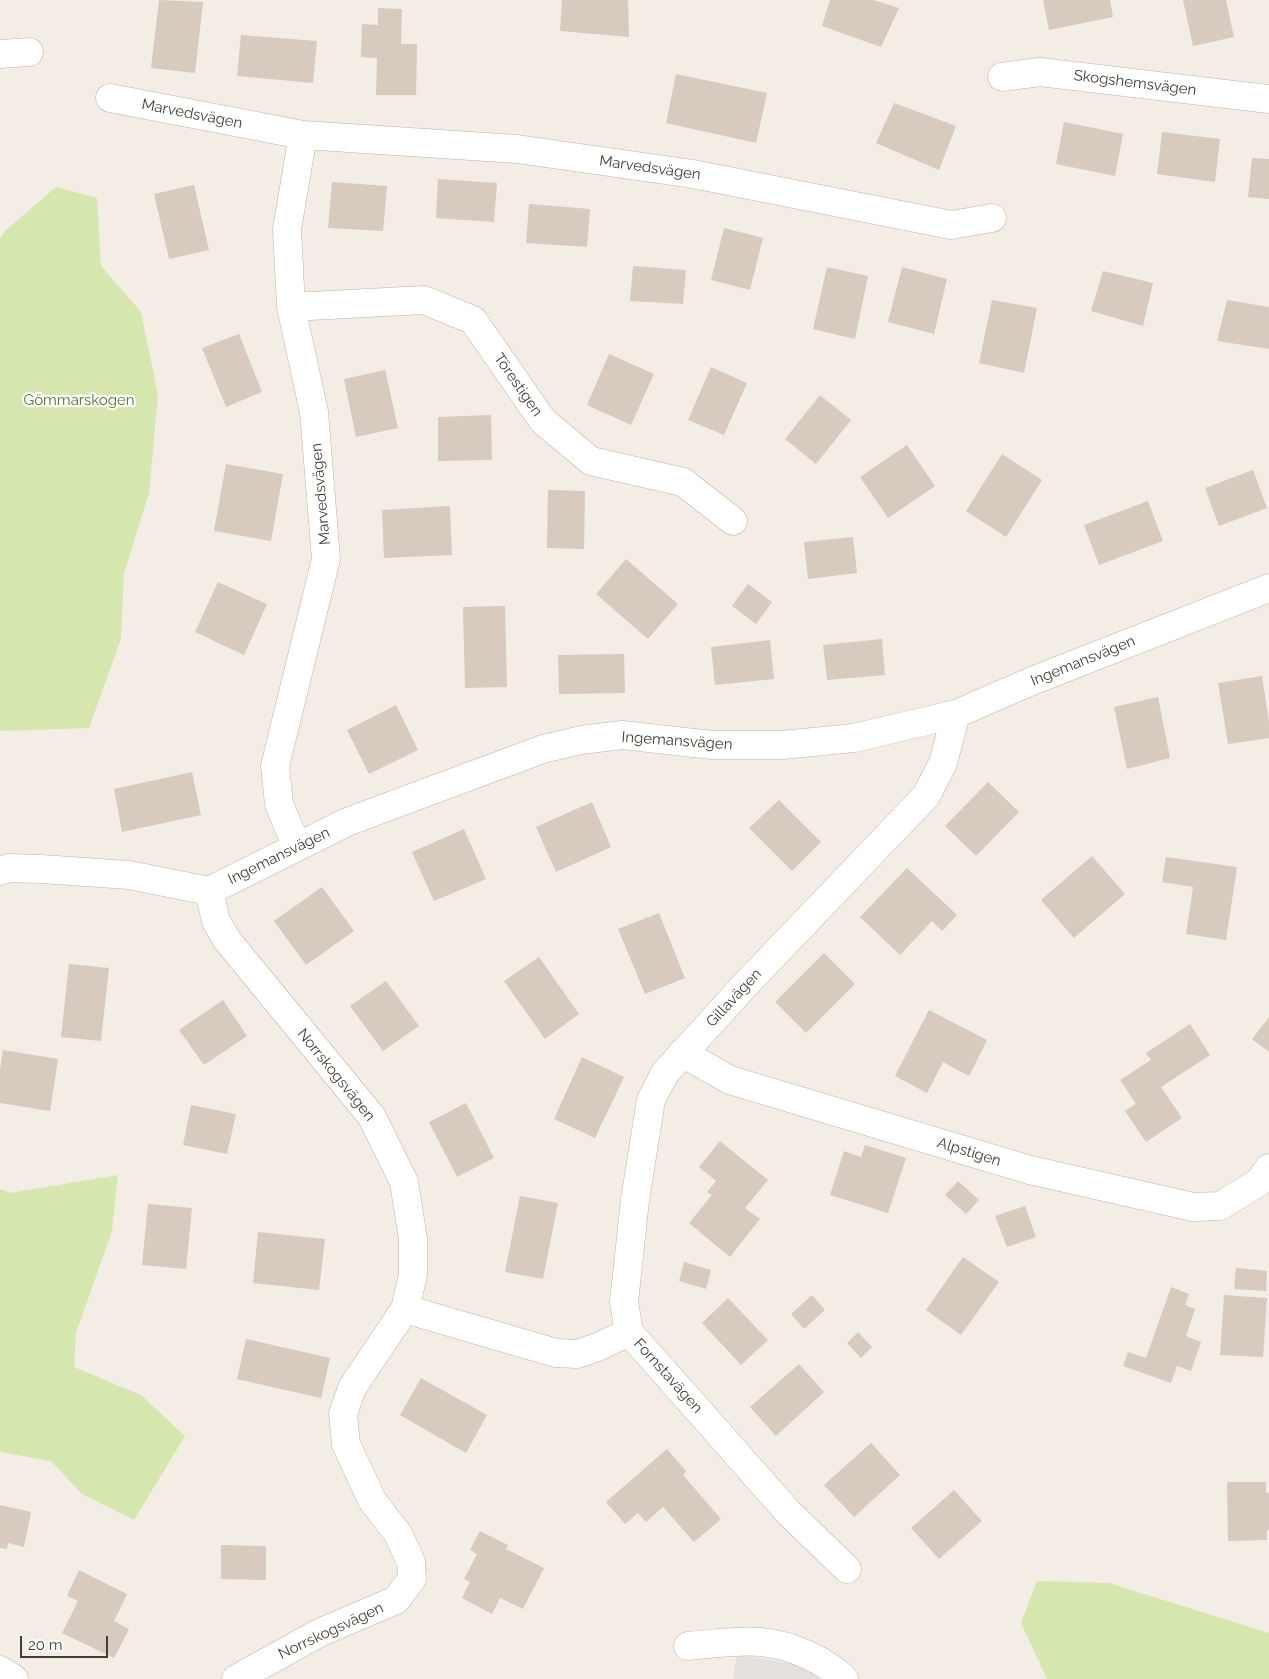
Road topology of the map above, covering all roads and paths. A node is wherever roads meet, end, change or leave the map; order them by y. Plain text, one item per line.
1 (29, 52) dead end
2 (0, 54) edge
3 (1002, 77) dead end
4 (110, 98) dead end
5 (1269, 99) edge
6 (303, 135) junction
7 (992, 218) dead end
8 (291, 308) junction
9 (733, 521) dead end
10 (1269, 588) edge
11 (956, 714) junction
12 (297, 847) junction
13 (0, 871) edge
14 (209, 891) junction
15 (682, 1053) junction
16 (1266, 1181) edge
17 (405, 1309) junction
18 (629, 1332) junction
19 (847, 1570) dead end
20 (688, 1646) dead end
21 (0, 1670) edge
22 (14, 1679) edge
23 (236, 1679) edge
24 (844, 1679) edge

1 - 2 street
3 - 5 street, Skogshemsvägen
4 - 6 street, Marvedsvägen
6 - 7 street, Marvedsvägen
6 - 8 street, Marvedsvägen
8 - 9 street, Törestigen
8 - 12 street, Marvedsvägen
10 - 11 street, Ingemansvägen
11 - 12 street, Ingemansvägen
11 - 15 street, Gillavägen
12 - 14 street, Ingemansvägen
13 - 14 street
14 - 17 street, Norrskogsvägen
15 - 16 street, Alpstigen
15 - 18 street, Gillavägen
17 - 18 street, Fornstavägen
17 - 23 street, Norrskogsvägen
18 - 19 street, Fornstavägen
20 - 24 street
21 - 22 street

